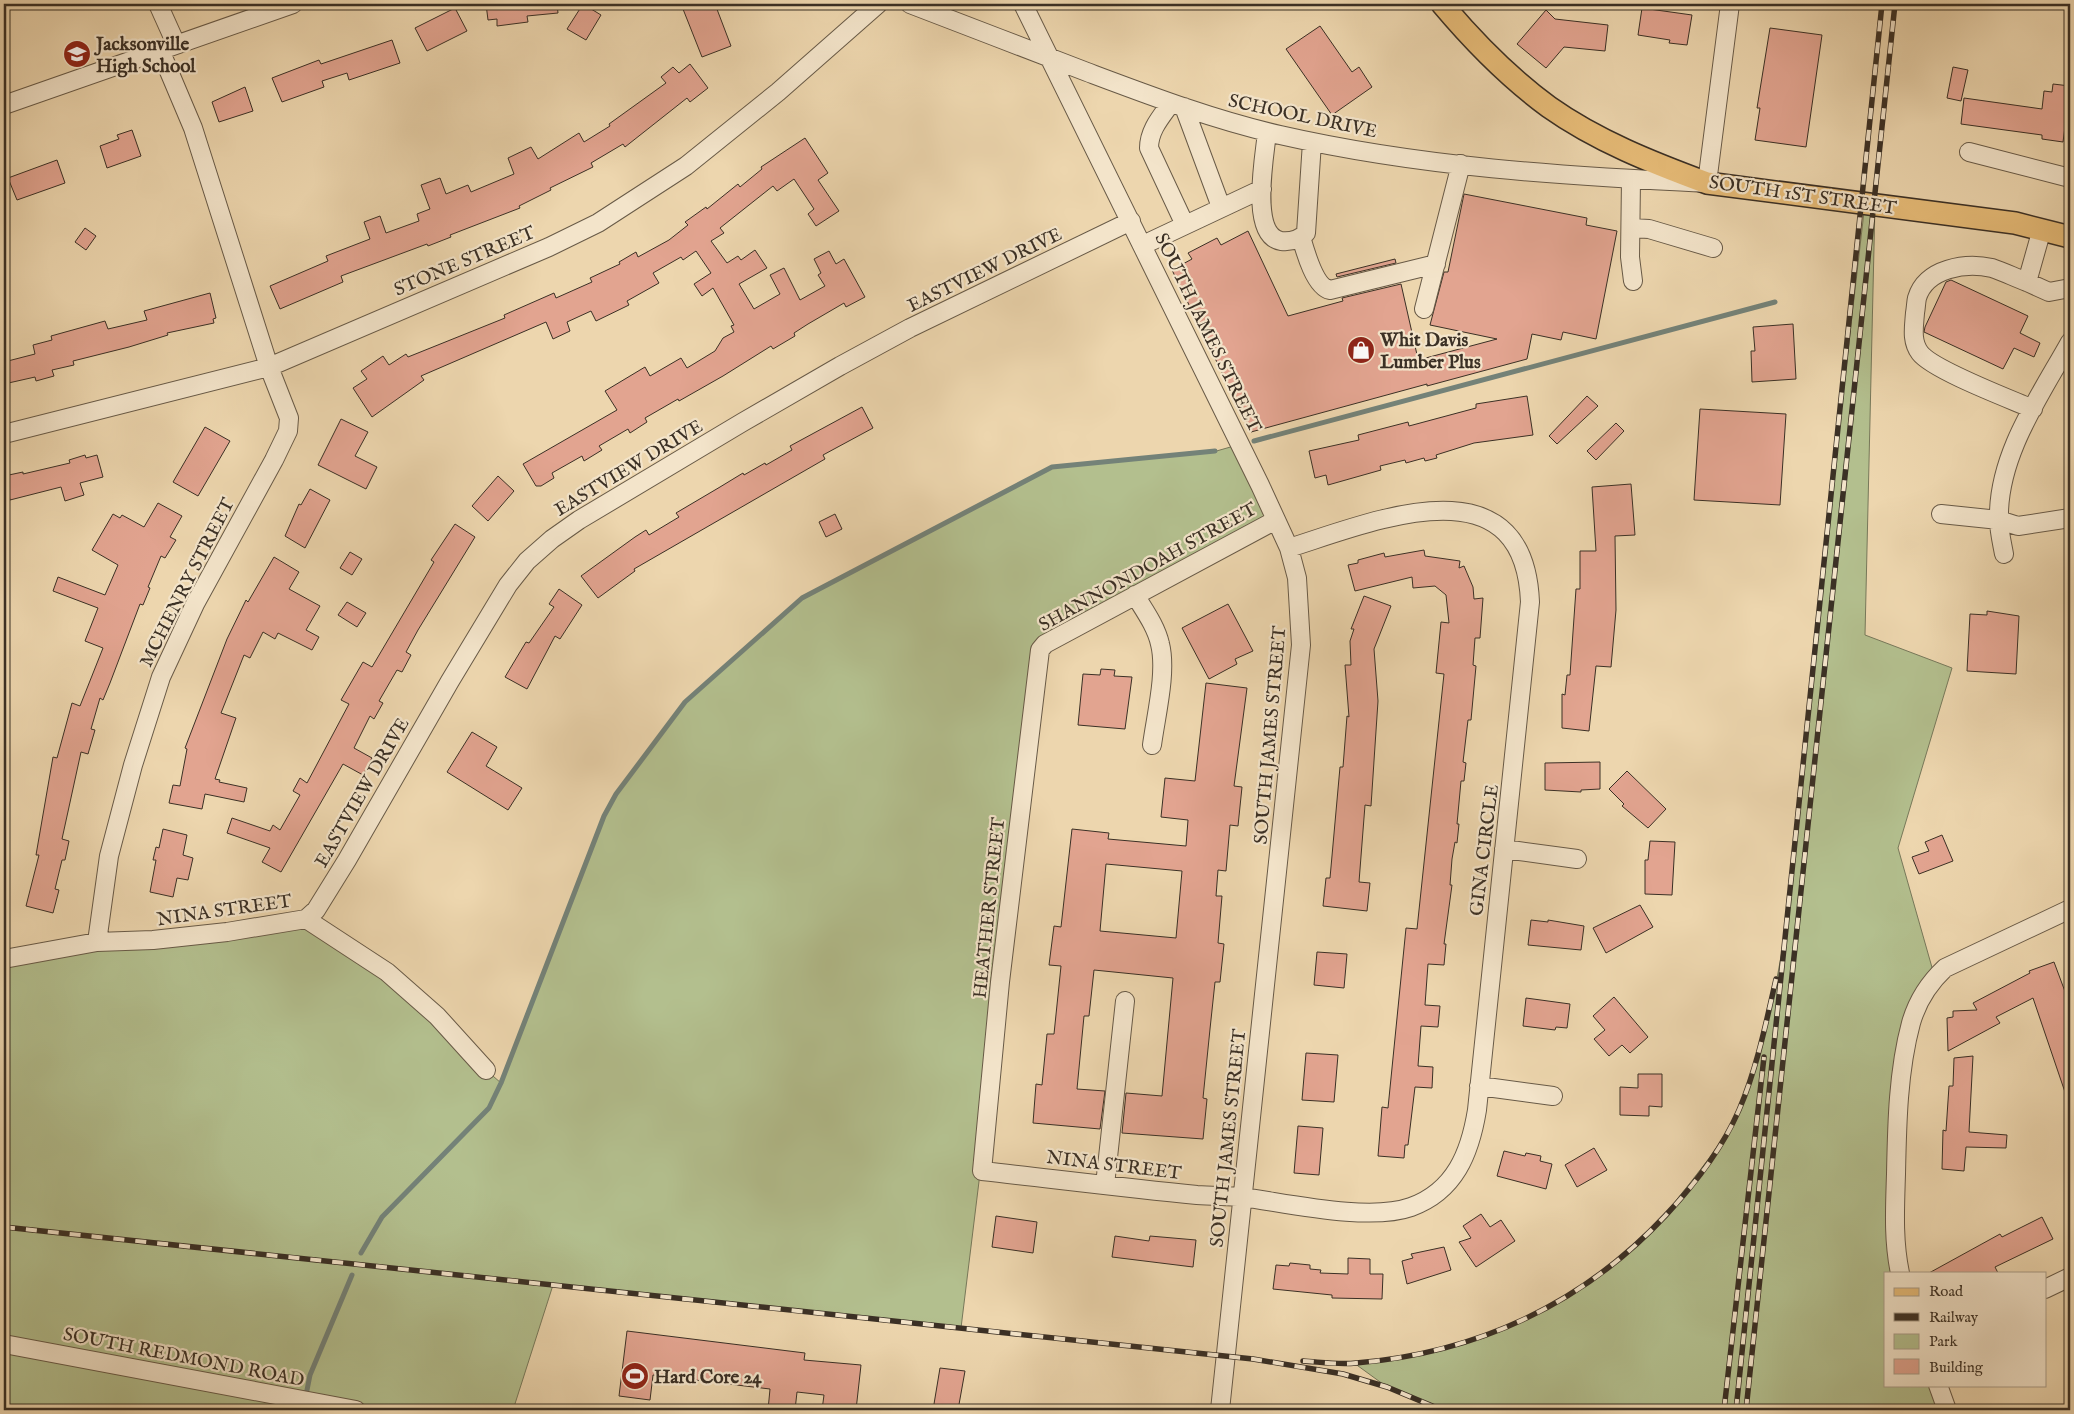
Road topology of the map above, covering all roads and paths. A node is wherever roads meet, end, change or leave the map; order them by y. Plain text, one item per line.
1 (158, 4) edge
2 (293, 4) edge
3 (878, 4) edge
4 (910, 4) edge
5 (1023, 4) edge
6 (1442, 4) edge
7 (1730, 4) edge
8 (168, 47) junction
9 (1051, 58) junction
10 (4, 105) edge
11 (1177, 105) junction
12 (1267, 132) junction
13 (1312, 142) junction
14 (1969, 152) dead end
15 (1461, 164) junction
16 (2070, 178) edge
17 (1631, 179) junction
18 (1707, 183) junction
19 (1262, 190) junction
20 (1221, 207) junction
21 (1131, 221) junction
22 (1185, 225) junction
23 (1631, 228) junction
24 (2042, 229) junction
25 (2069, 232) edge
26 (1301, 238) junction
27 (1143, 245) junction
28 (1713, 248) dead end
29 (1436, 264) junction
30 (1632, 281) dead end
31 (2027, 282) junction
32 (2070, 288) edge
33 (1424, 309) dead end
34 (2070, 342) edge
35 (269, 367) junction
36 (2033, 409) junction
37 (4, 434) edge
38 (1941, 514) dead end
39 (2070, 518) edge
40 (1276, 520) junction
41 (1999, 520) junction
42 (1289, 548) junction
43 (2004, 554) dead end
44 (1136, 595) junction
45 (1040, 650) joint
46 (1152, 744) dead end
47 (1504, 850) junction
48 (1577, 859) dead end
49 (2070, 909) edge
50 (306, 919) junction
51 (97, 942) junction
52 (4, 959) edge
53 (1125, 1001) dead end
54 (486, 1070) dead end
55 (1478, 1086) junction
56 (1553, 1096) dead end
57 (982, 1171) joint
58 (1105, 1185) junction
59 (1241, 1197) junction
60 (1900, 1272) edge
61 (2070, 1277) edge
62 (2046, 1289) edge
63 (4, 1344) edge
64 (1938, 1386) edge
65 (356, 1410) edge
66 (1220, 1410) edge
67 (1947, 1410) edge

1 - 8 street, MCHENRY STREET
2 - 8 street
3 - 35 street, STONE STREET
4 - 9 street, SCHOOL DRIVE
5 - 9 street, SOUTH JAMES STREET
6 - 18 main road, SOUTH 1ST STREET
7 - 18 street
8 - 10 street
8 - 35 street, MCHENRY STREET
9 - 11 street, SCHOOL DRIVE
9 - 21 street, SOUTH JAMES STREET
11 - 12 street, SCHOOL DRIVE
11 - 20 street
11 - 22 street
12 - 13 street, SCHOOL DRIVE
12 - 19 street
13 - 15 street, SCHOOL DRIVE
13 - 26 street
14 - 16 street
15 - 17 street, SCHOOL DRIVE
15 - 29 street
17 - 18 street, SCHOOL DRIVE
17 - 23 street
18 - 24 main road, SOUTH 1ST STREET
19 - 20 street
19 - 26 street
20 - 22 street
21 - 27 street, SOUTH JAMES STREET
21 - 50 street, EASTVIEW DRIVE
22 - 27 street
23 - 28 street
23 - 30 street
24 - 25 main road, SOUTH 1ST STREET
24 - 31 street
26 - 29 street
27 - 40 street, SOUTH JAMES STREET
29 - 33 street
31 - 32 street
31 - 36 street
34 - 36 street
35 - 37 street, STONE STREET
35 - 51 street, MCHENRY STREET
36 - 41 street
38 - 41 street
39 - 41 street
40 - 42 street, SOUTH JAMES STREET
40 - 44 street, SHANNONDOAH STREET
41 - 43 street
42 - 47 street, GINA CIRCLE
42 - 59 street, SOUTH JAMES STREET
44 - 45 street, SHANNONDOAH STREET
44 - 46 street
45 - 57 street, HEATHER STREET
47 - 48 street
47 - 55 street, GINA CIRCLE
49 - 60 street
50 - 51 street, NINA STREET
50 - 54 street, NINA STREET
51 - 52 street, NINA STREET
53 - 58 street
55 - 56 street
55 - 59 street, GINA CIRCLE
57 - 58 street, NINA STREET
58 - 59 street, NINA STREET
59 - 66 street, SOUTH JAMES STREET
61 - 62 street
63 - 65 street, SOUTH REDMOND ROAD
64 - 67 street

